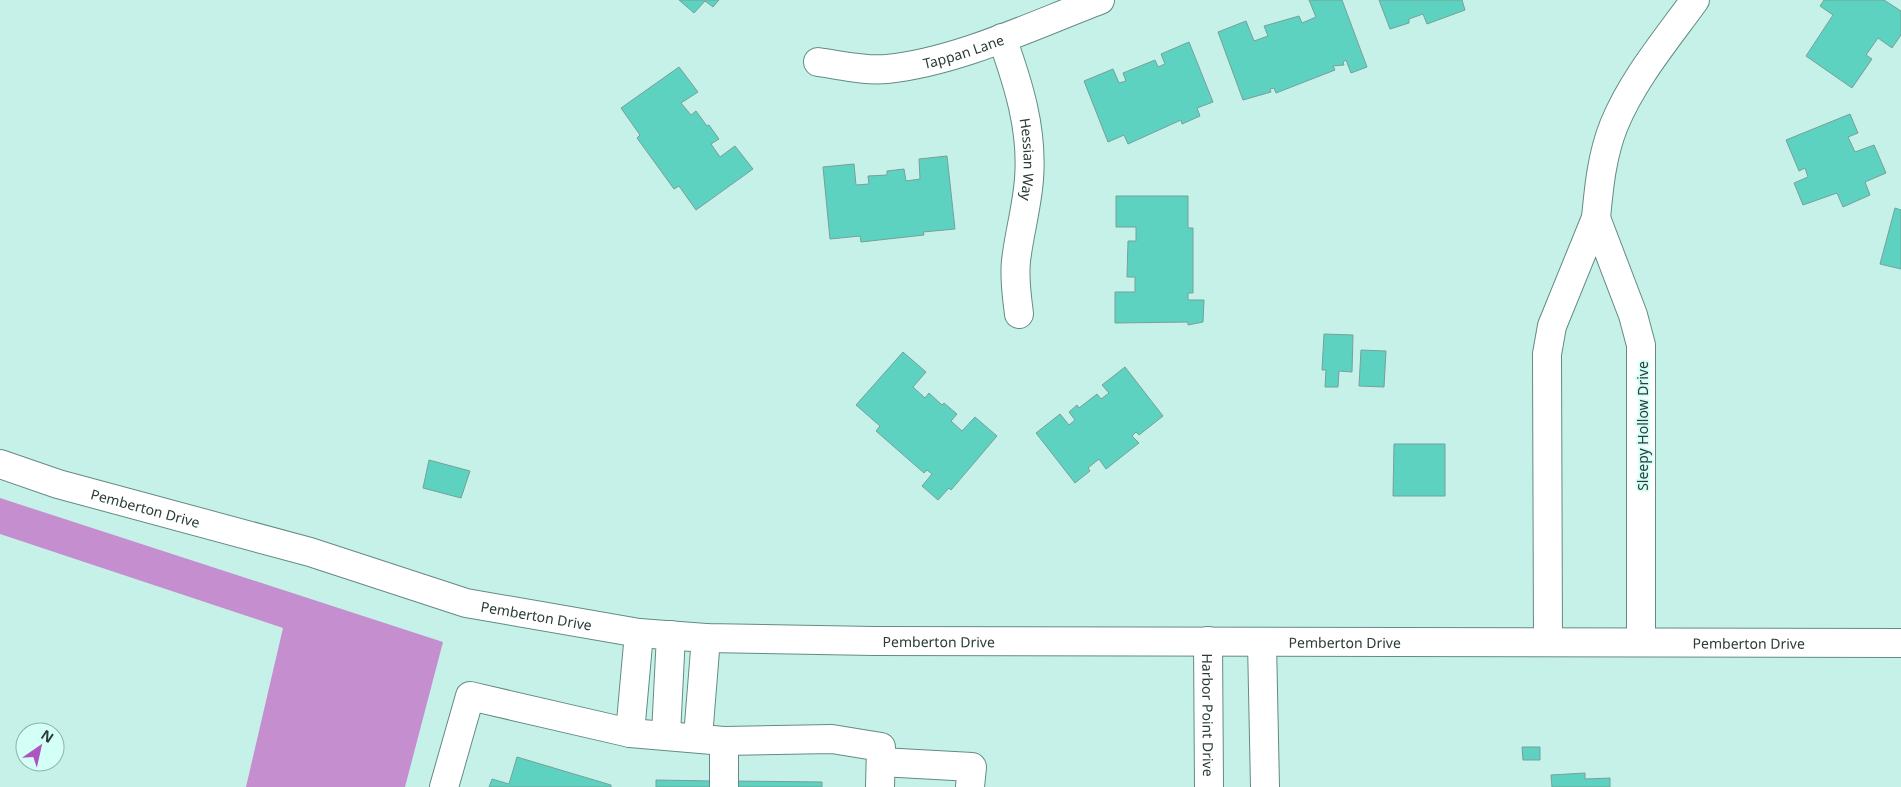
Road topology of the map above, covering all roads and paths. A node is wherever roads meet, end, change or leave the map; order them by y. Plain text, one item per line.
1 (1100, 0) edge
2 (1695, 0) edge
3 (1002, 38) junction
4 (818, 62) dead end
5 (1596, 218) junction
6 (1019, 314) dead end
7 (0, 464) edge
8 (639, 633) junction
9 (671, 635) junction
10 (706, 638) junction
11 (1208, 641) junction
12 (1548, 641) junction
13 (1262, 642) junction
14 (1641, 642) junction
15 (1901, 643) edge
16 (630, 733) junction
17 (666, 734) junction
18 (711, 739) junction
19 (880, 775) edge
20 (444, 787) edge
21 (724, 787) edge
22 (970, 787) edge
23 (1209, 787) edge
24 (1265, 787) edge

1 - 3 street, Tappan Lane
2 - 5 street, Sleepy Hollow Drive
3 - 4 street, Tappan Lane
3 - 6 street, Hessian Way
5 - 12 street, Sleepy Hollow Drive
5 - 14 street, Sleepy Hollow Drive
7 - 8 street, Pemberton Drive
8 - 9 street, Pemberton Drive
8 - 16 street
9 - 10 street, Pemberton Drive
9 - 17 street
10 - 11 street, Pemberton Drive
10 - 18 street
11 - 13 street, Pemberton Drive
11 - 23 street, Harbor Point Drive
12 - 13 street, Pemberton Drive
12 - 14 street, Pemberton Drive
13 - 24 street
14 - 15 street, Pemberton Drive
16 - 17 street
16 - 20 street
17 - 18 street
18 - 19 street
18 - 21 street
19 - 22 street

